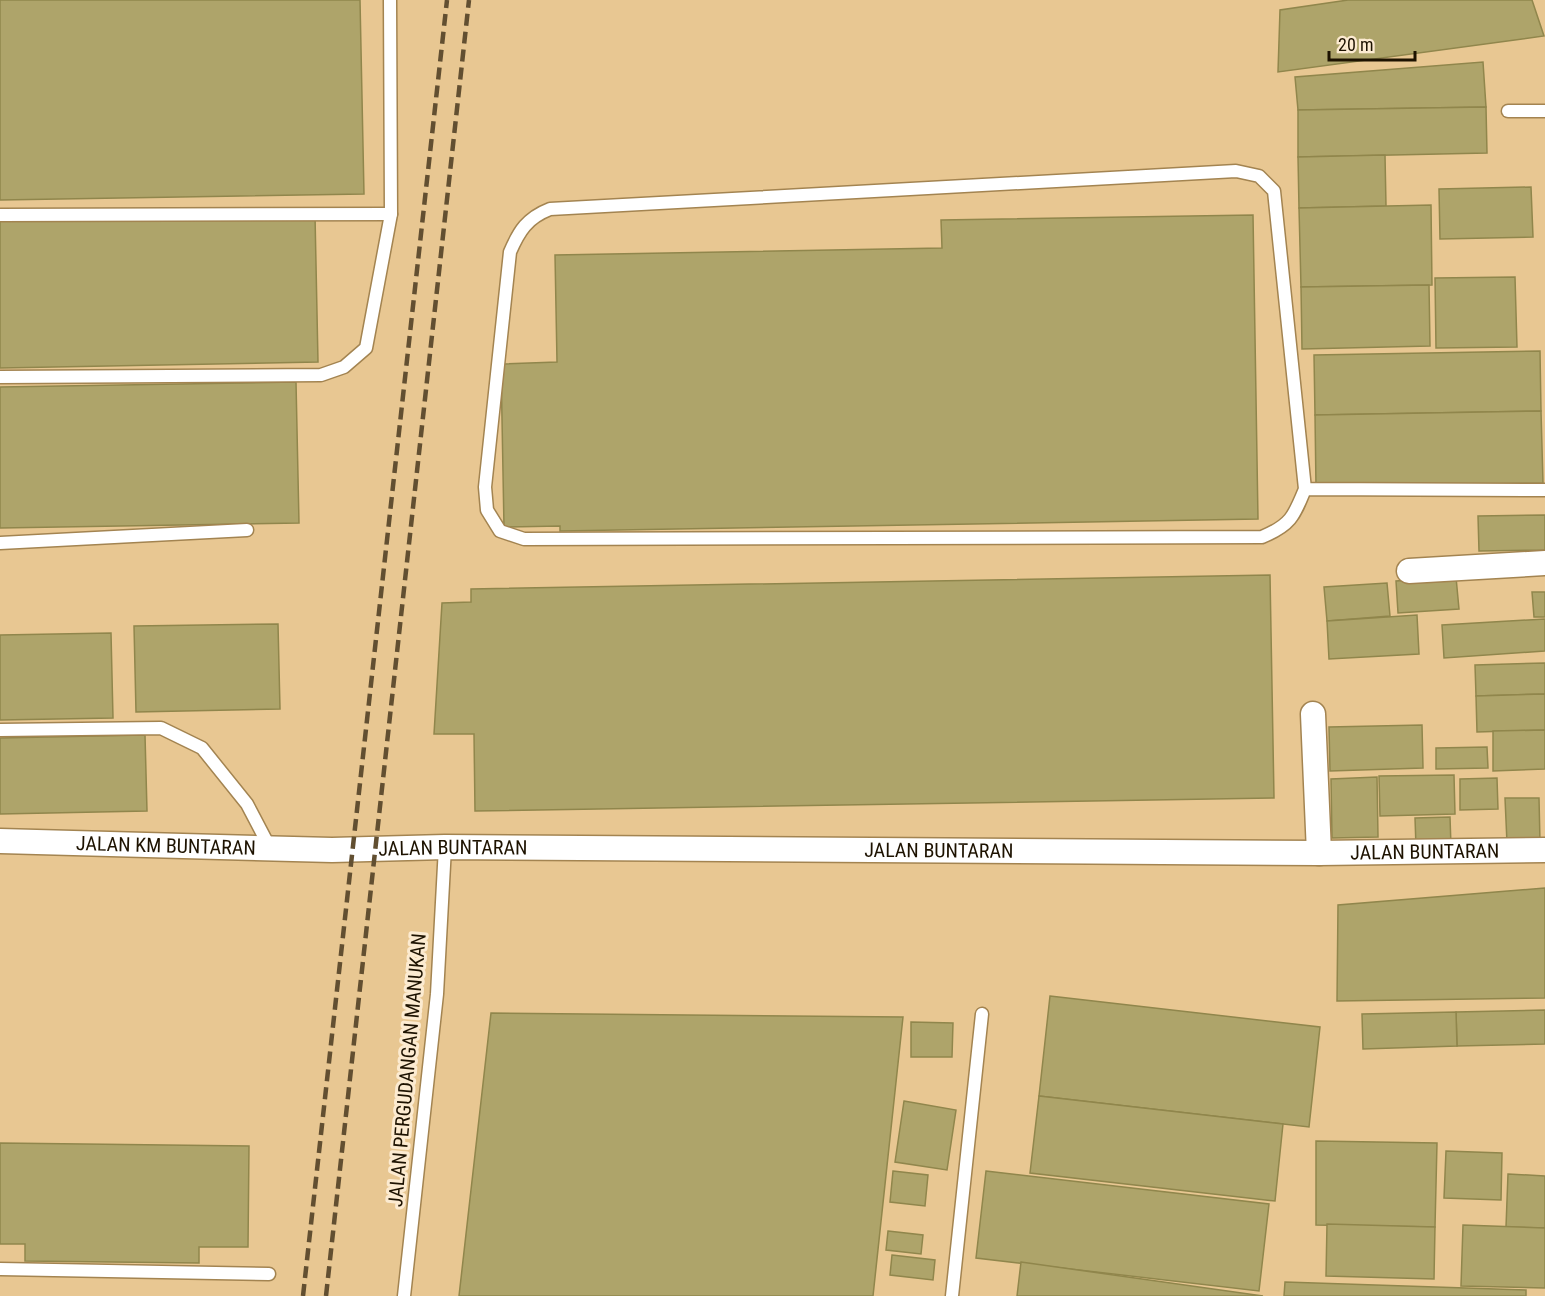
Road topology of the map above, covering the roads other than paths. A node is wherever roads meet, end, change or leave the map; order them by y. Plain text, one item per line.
1 (390, 0) edge
2 (1508, 111) dead end
3 (1545, 111) edge
4 (391, 214) junction
5 (0, 215) edge
6 (0, 377) edge
7 (1305, 489) junction
8 (1545, 490) edge
9 (247, 530) dead end
10 (0, 543) edge
11 (1545, 563) edge
12 (1409, 571) dead end
13 (1313, 714) dead end
14 (0, 730) edge
15 (0, 840) edge
16 (269, 846) junction
17 (445, 847) junction
18 (333, 850) joint
19 (1545, 850) edge
20 (1318, 853) junction
21 (982, 1014) dead end
22 (0, 1269) edge
23 (269, 1274) dead end
24 (404, 1296) edge
25 (952, 1296) edge

1 - 4 lane
2 - 3 lane
4 - 5 lane
4 - 6 lane
7 - 7 lane
7 - 8 lane
9 - 10 lane
11 - 12 street
13 - 20 street
14 - 16 lane
15 - 16 street, JALAN KM BUNTARAN
16 - 18 street, JALAN KM BUNTARAN
17 - 18 street, JALAN BUNTARAN
17 - 20 street, JALAN BUNTARAN
17 - 24 lane, JALAN PERGUDANGAN MANUKAN
19 - 20 street, JALAN BUNTARAN
21 - 25 lane
22 - 23 lane

